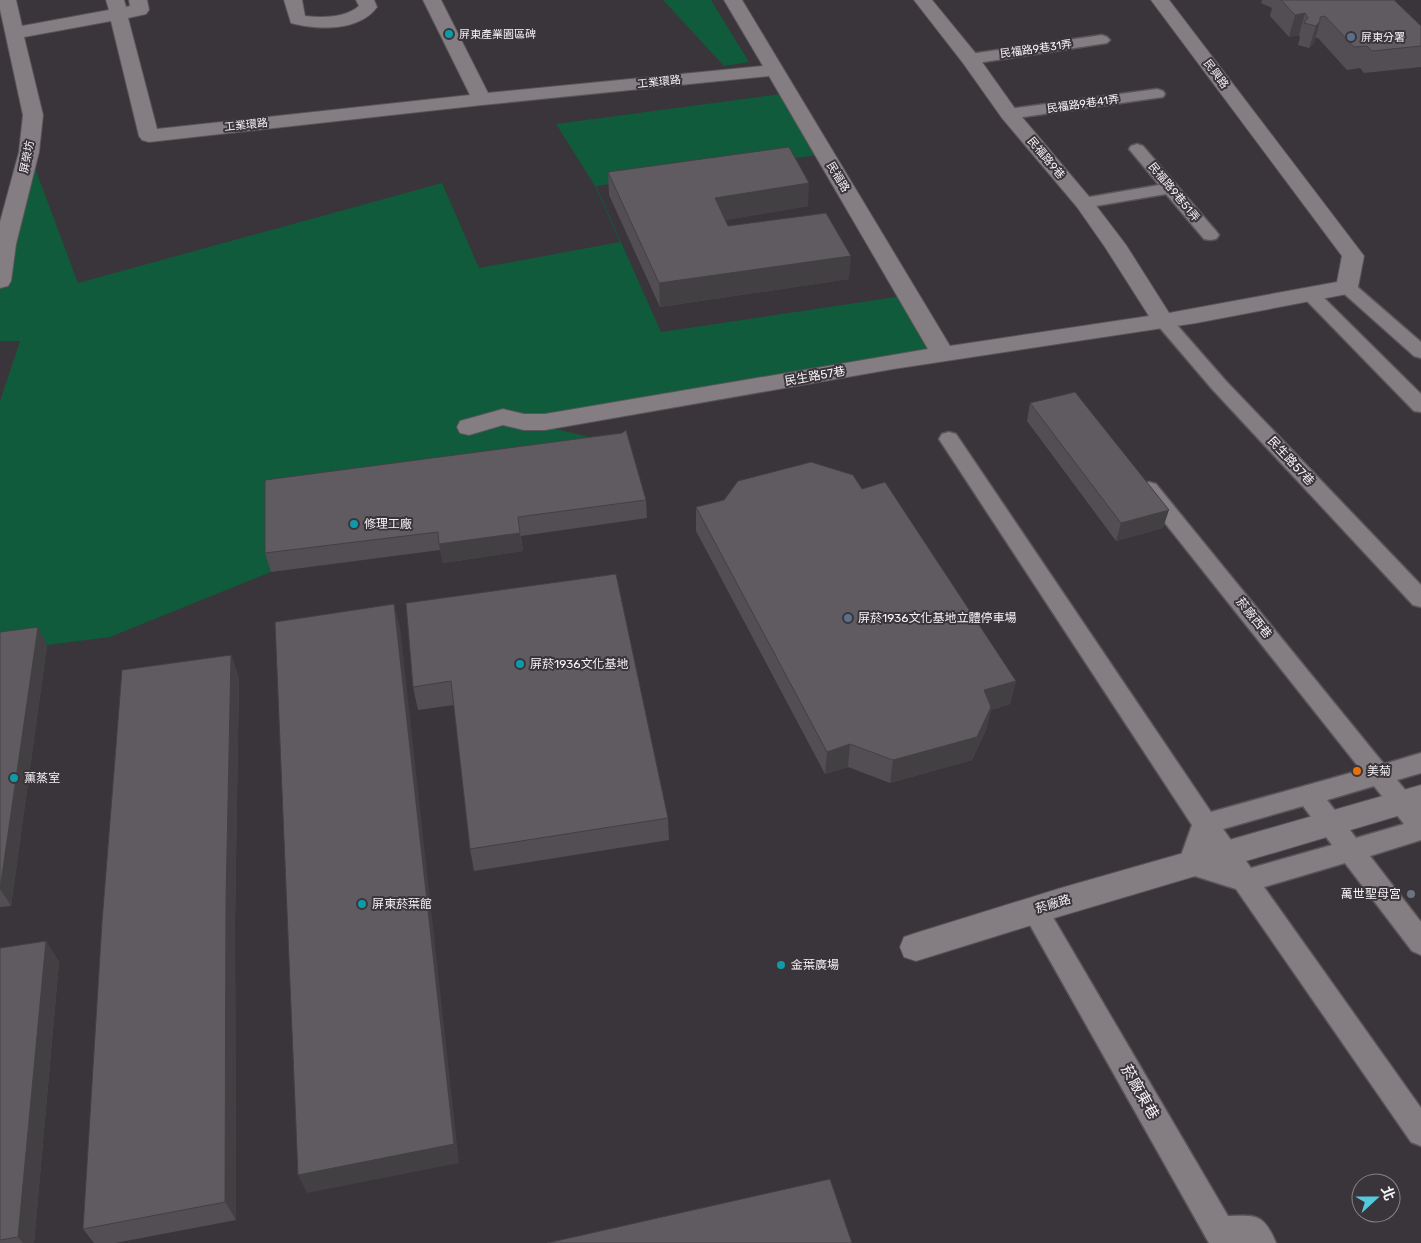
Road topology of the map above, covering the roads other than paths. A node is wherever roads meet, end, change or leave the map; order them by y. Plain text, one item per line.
1 (8, 0) edge
2 (138, 0) edge
3 (293, 0) edge
4 (365, 0) edge
5 (432, 0) edge
6 (733, 0) edge
7 (923, 0) edge
8 (1160, 0) edge
9 (117, 7) edge
10 (15, 33) junction
11 (1102, 40) dead end
12 (970, 59) junction
13 (775, 70) junction
14 (1157, 94) dead end
15 (482, 99) junction
16 (1009, 114) junction
17 (1137, 149) dead end
18 (1170, 188) junction
19 (1084, 204) junction
20 (1210, 235) dead end
21 (0, 281) edge
22 (1346, 287) junction
23 (1311, 295) junction
24 (1163, 321) junction
25 (1421, 352) edge
26 (943, 354) junction
27 (1421, 406) edge
28 (469, 427) dead end
29 (949, 439) dead end
30 (1135, 472) edge
31 (1421, 599) edge
32 (1421, 763) edge
33 (1380, 775) junction
34 (1309, 795) junction
35 (1415, 809) edge
36 (1205, 824) junction
37 (1331, 824) junction
38 (1421, 830) edge
39 (1351, 851) junction
40 (1226, 854) junction
41 (1191, 864) junction
42 (1245, 882) junction
43 (1035, 910) junction
44 (1421, 943) edge
45 (916, 947) dead end
46 (1421, 1132) edge
47 (1261, 1243) edge

1 - 10 street, 屏榮坊
2 - 9 street
3 - 4 street
5 - 15 street
6 - 13 street, 民福路
7 - 12 street, 民福路9巷
8 - 22 street, 民興路
9 - 10 street
9 - 15 street, 工業環路
10 - 21 street, 屏榮坊
11 - 12 lane, 民福路9巷31弄
12 - 16 street, 民福路9巷
13 - 15 street, 工業環路
13 - 26 street, 民福路
14 - 16 lane, 民福路9巷41弄
16 - 19 street, 民福路9巷
17 - 18 lane, 民福路9巷51弄
18 - 19 lane
18 - 20 lane, 民福路9巷51弄
19 - 24 street, 民福路9巷
22 - 23 street, 民生路57巷
22 - 25 lane
23 - 24 street, 民生路57巷
23 - 27 lane
24 - 26 street, 民生路57巷
24 - 31 lane, 民生路57巷
26 - 28 street, 民生路57巷
29 - 36 lane
30 - 33 lane, 菸廠西巷
32 - 33 lane
33 - 34 lane
33 - 35 lane, 菸廠西巷
34 - 36 lane
34 - 37 lane
35 - 37 street, 菸廠路
36 - 40 lane
36 - 41 lane
37 - 39 lane
37 - 40 street, 菸廠路
38 - 39 lane
39 - 42 lane
39 - 44 lane
40 - 41 street, 菸廠路
40 - 42 lane
41 - 42 lane
41 - 43 street, 菸廠路
42 - 46 lane
43 - 45 street, 菸廠路
43 - 47 lane, 菸廠東巷

